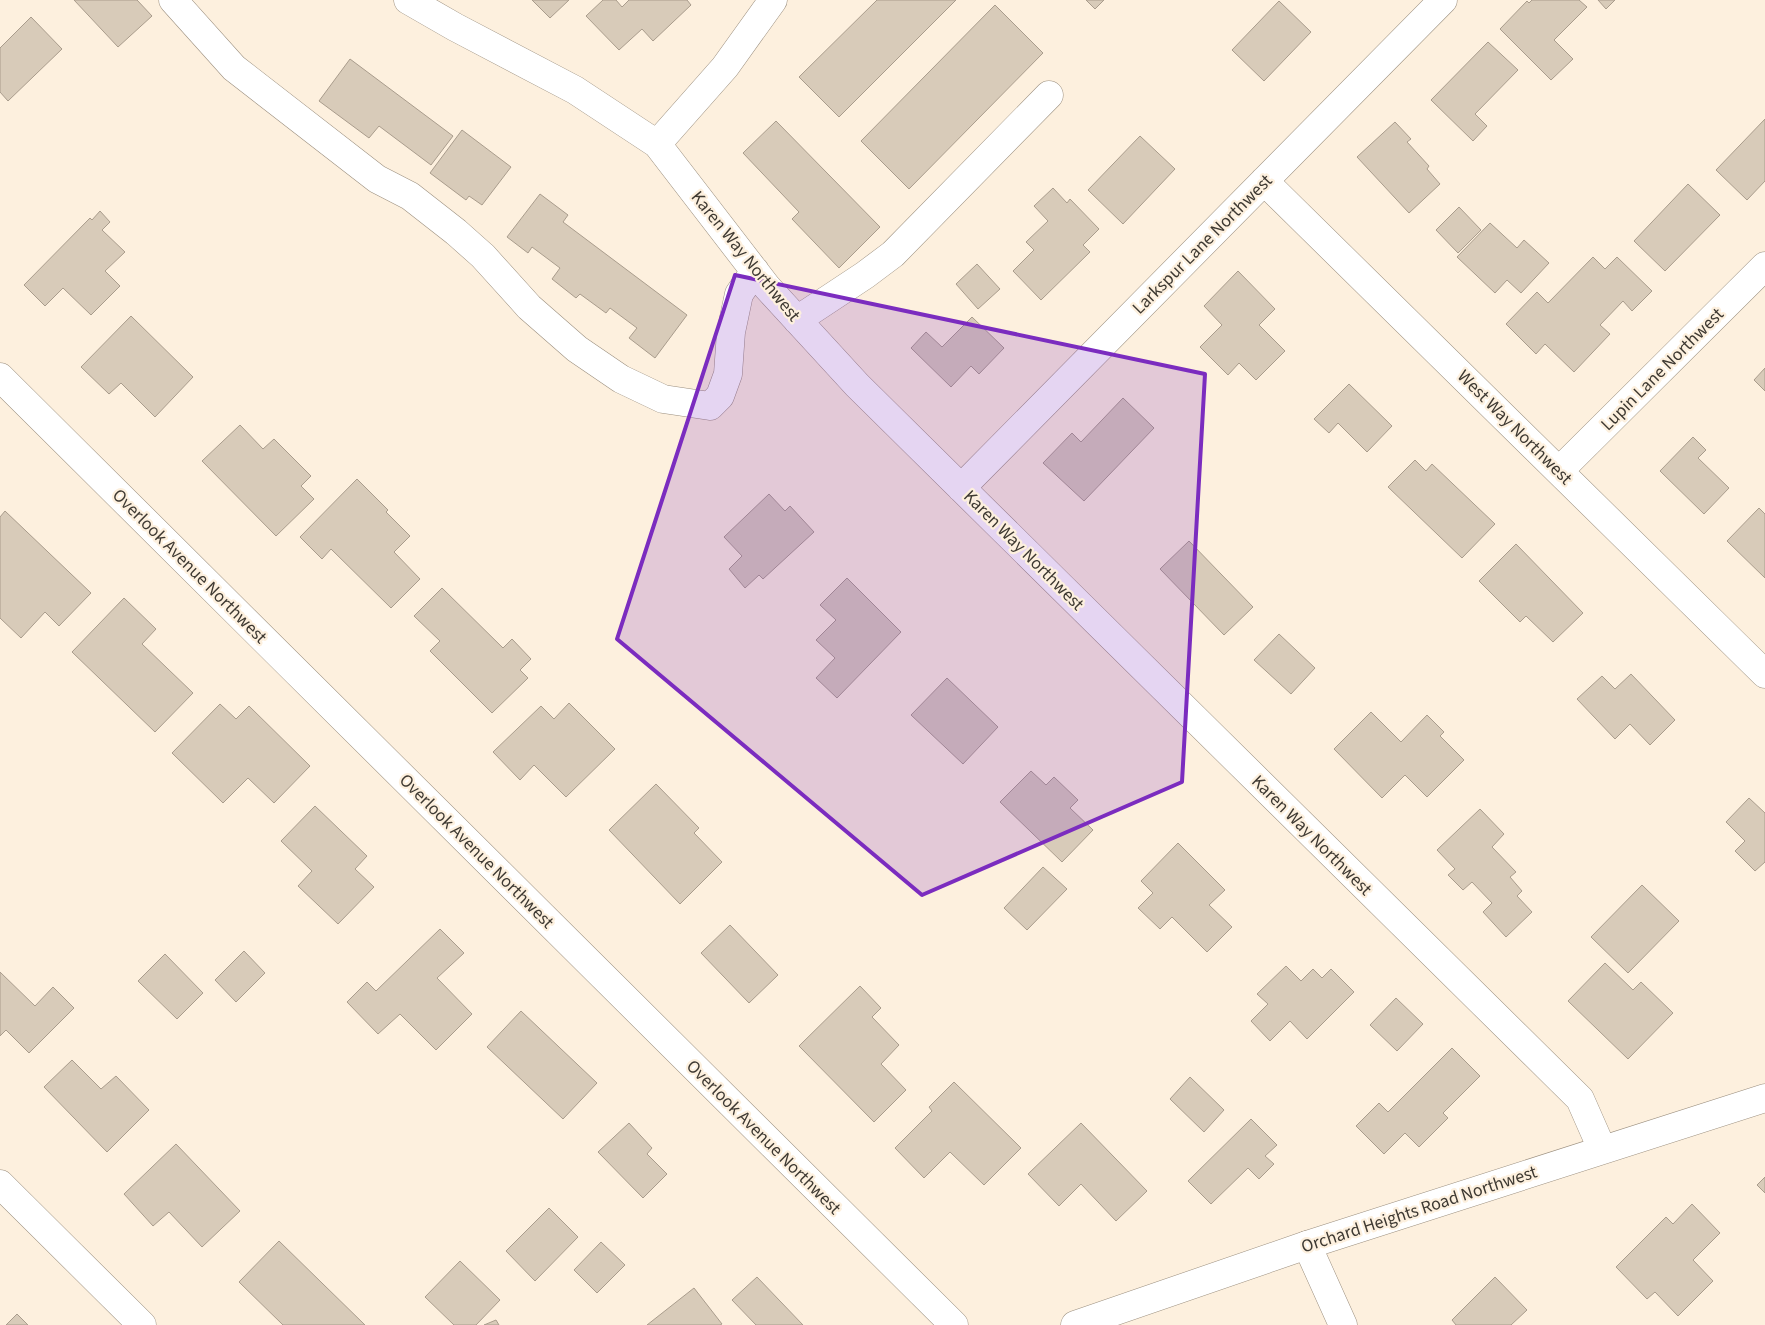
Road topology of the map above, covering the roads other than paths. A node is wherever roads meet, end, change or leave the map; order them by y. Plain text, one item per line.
1 (173, 0) edge
2 (408, 0) edge
3 (773, 0) edge
4 (1443, 0) edge
5 (1049, 95) dead end
6 (657, 144) junction
7 (1264, 181) junction
8 (1765, 266) edge
9 (755, 271) junction
10 (797, 320) junction
11 (0, 377) edge
12 (1559, 471) junction
13 (961, 488) junction
14 (1765, 674) edge
15 (1765, 1098) edge
16 (1602, 1149) junction
17 (0, 1184) edge
18 (1307, 1245) junction
19 (142, 1325) edge
20 (954, 1325) edge
21 (1075, 1325) edge
22 (1343, 1325) edge

1 - 9 street
2 - 6 street, Karen Way Northwest
3 - 6 street
4 - 7 street, Larkspur Lane Northwest
5 - 10 street
6 - 9 street, Karen Way Northwest
7 - 12 street, West Way Northwest
7 - 13 street, Larkspur Lane Northwest
8 - 12 street, Lupin Lane Northwest
9 - 10 street, Karen Way Northwest
10 - 13 street, Karen Way Northwest
11 - 20 street, Overlook Avenue Northwest
12 - 14 street, West Way Northwest
13 - 16 street, Karen Way Northwest
15 - 16 street, Orchard Heights Road Northwest
16 - 18 street, Orchard Heights Road Northwest
17 - 19 street
18 - 21 street, Orchard Heights Road Northwest
18 - 22 street

